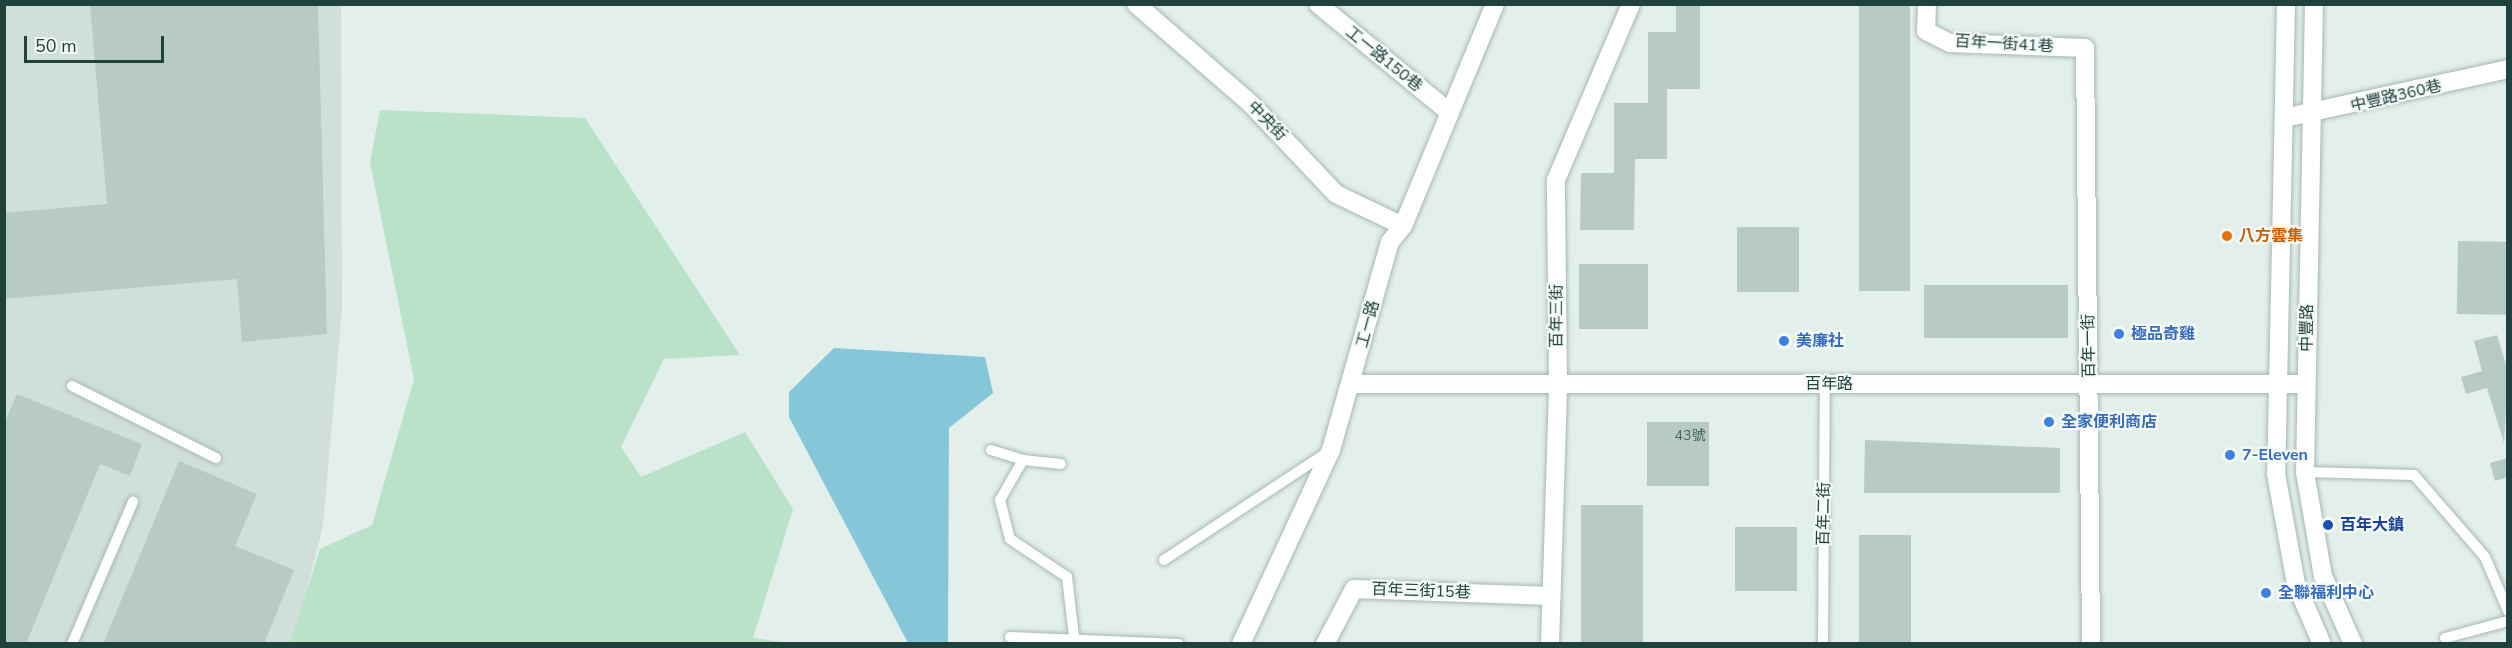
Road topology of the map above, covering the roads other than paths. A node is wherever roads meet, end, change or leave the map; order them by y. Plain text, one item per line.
1 (1136, 4) edge
2 (1318, 4) edge
3 (1495, 4) edge
4 (1631, 4) edge
5 (1927, 4) edge
6 (2286, 4) edge
7 (2314, 4) edge
8 (2085, 48) joint
9 (2508, 69) edge
10 (1450, 113) junction
11 (2312, 116) junction
12 (2284, 118) junction
13 (1403, 226) junction
14 (1352, 384) junction
15 (1558, 384) junction
16 (1825, 384) junction
17 (2090, 384) junction
18 (2278, 384) junction
19 (2306, 384) junction
20 (72, 386) dead end
21 (991, 450) dead end
22 (1330, 450) junction
23 (216, 458) dead end
24 (1023, 460) junction
25 (1061, 464) dead end
26 (2305, 472) junction
27 (133, 502) dead end
28 (1164, 560) dead end
29 (1550, 596) junction
30 (2508, 611) edge
31 (2508, 621) edge
32 (1010, 637) dead end
33 (1074, 637) junction
34 (2445, 638) dead end
35 (72, 644) edge
36 (1179, 644) edge
37 (1241, 644) edge
38 (1325, 644) edge
39 (1550, 644) edge
40 (1822, 644) edge
41 (2091, 644) edge
42 (2322, 644) edge
43 (2353, 644) edge

1 - 13 street, 中央街
2 - 10 street, 工一路150巷
3 - 10 street, 工一路
4 - 15 street, 百年三街
5 - 8 street, 百年一街41巷
6 - 12 street, 中豐路
7 - 11 street, 中豐路
8 - 17 street, 百年一街
9 - 11 street, 中豐路360巷
10 - 13 street, 工一路
11 - 12 street, 中豐路360巷
11 - 19 street, 中豐路
12 - 18 street, 中豐路
13 - 14 street, 工一路
14 - 15 street, 百年路
14 - 22 street, 工一路
15 - 16 street, 百年路
15 - 29 street, 百年三街
16 - 17 street, 百年路
16 - 40 lane, 百年二街
17 - 18 street, 百年路
17 - 41 street, 百年一街
18 - 19 street, 百年路
18 - 42 street, 中豐路
19 - 26 street, 中豐路
20 - 23 lane
21 - 24 lane
22 - 28 lane
22 - 37 street, 工一路
24 - 25 lane
24 - 33 lane
26 - 30 lane
26 - 43 street, 中豐路
27 - 35 lane
29 - 38 street, 百年三街15巷
29 - 39 street, 百年三街
31 - 34 lane
32 - 33 lane
33 - 36 lane

